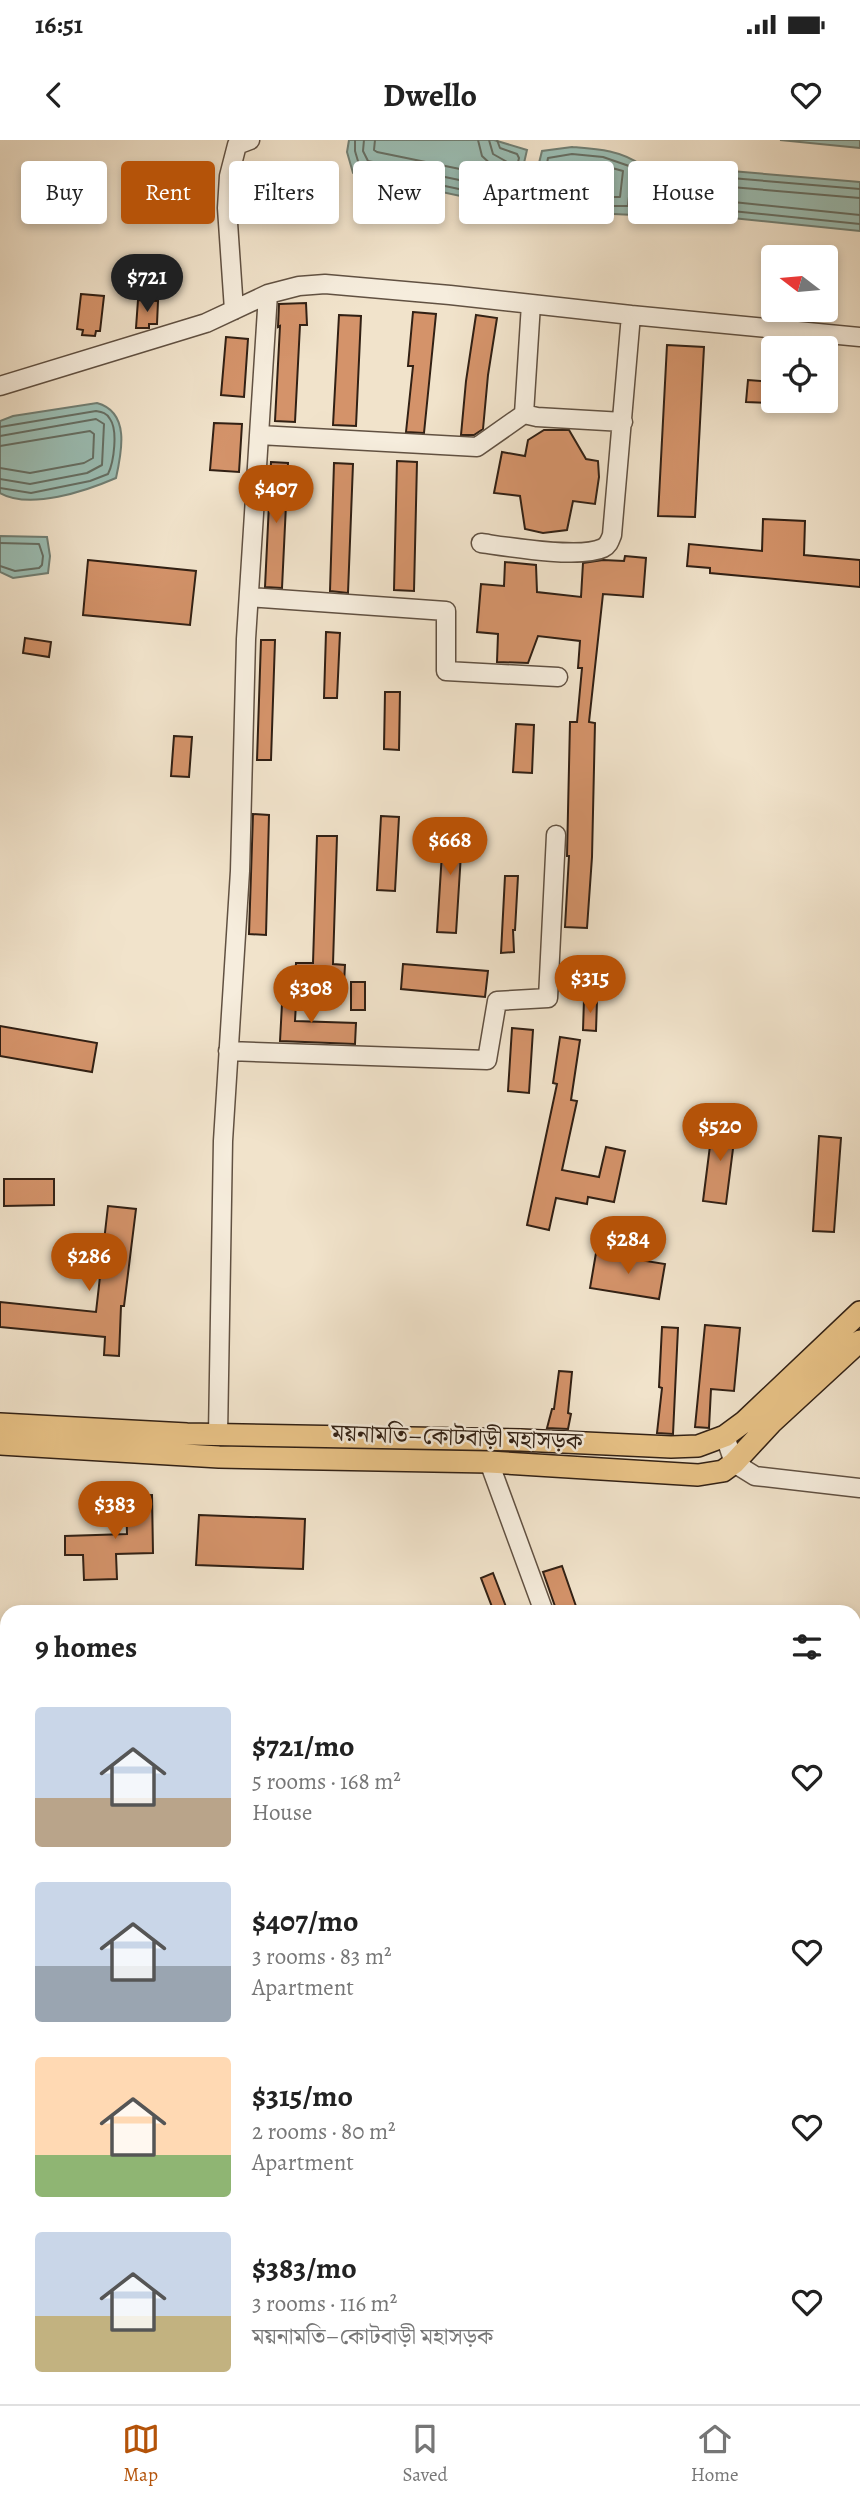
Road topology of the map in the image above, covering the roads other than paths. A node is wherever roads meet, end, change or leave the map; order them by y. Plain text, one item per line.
1 (250, 140) edge
2 (268, 295) junction
3 (531, 304) junction
4 (234, 310) junction
5 (631, 315) junction
6 (860, 337) edge
7 (0, 386) edge
8 (524, 414) junction
9 (623, 422) junction
10 (259, 435) junction
11 (481, 543) dead end
12 (249, 597) junction
13 (558, 677) dead end
14 (556, 835) dead end
15 (228, 1051) junction
16 (860, 1312) edge
17 (860, 1341) edge
18 (0, 1424) edge
19 (218, 1435) junction
20 (725, 1436) junction
21 (0, 1444) edge
22 (489, 1462) junction
23 (734, 1463) junction
24 (860, 1488) edge
25 (541, 1605) edge

1 - 4 street
2 - 3 street
2 - 4 street
2 - 10 street
3 - 5 street
3 - 8 street
4 - 7 street
5 - 6 street
5 - 9 street
8 - 9 street
8 - 10 street
9 - 11 street
10 - 12 street
12 - 13 street
12 - 15 street
14 - 15 street
15 - 19 street
16 - 20 main road, ময়নামতি–কোটবাড়ী মহাসড়ক
17 - 23 main road, ময়নামতি–কোটবাড়ী মহাসড়ক
18 - 19 main road, ময়নামতি–কোটবাড়ী মহাসড়ক
19 - 20 main road, ময়নামতি–কোটবাড়ী মহাসড়ক
20 - 23 street
21 - 22 main road, ময়নামতি–কোটবাড়ী মহাসড়ক
22 - 23 main road, ময়নামতি–কোটবাড়ী মহাসড়ক
22 - 25 street
23 - 24 street

